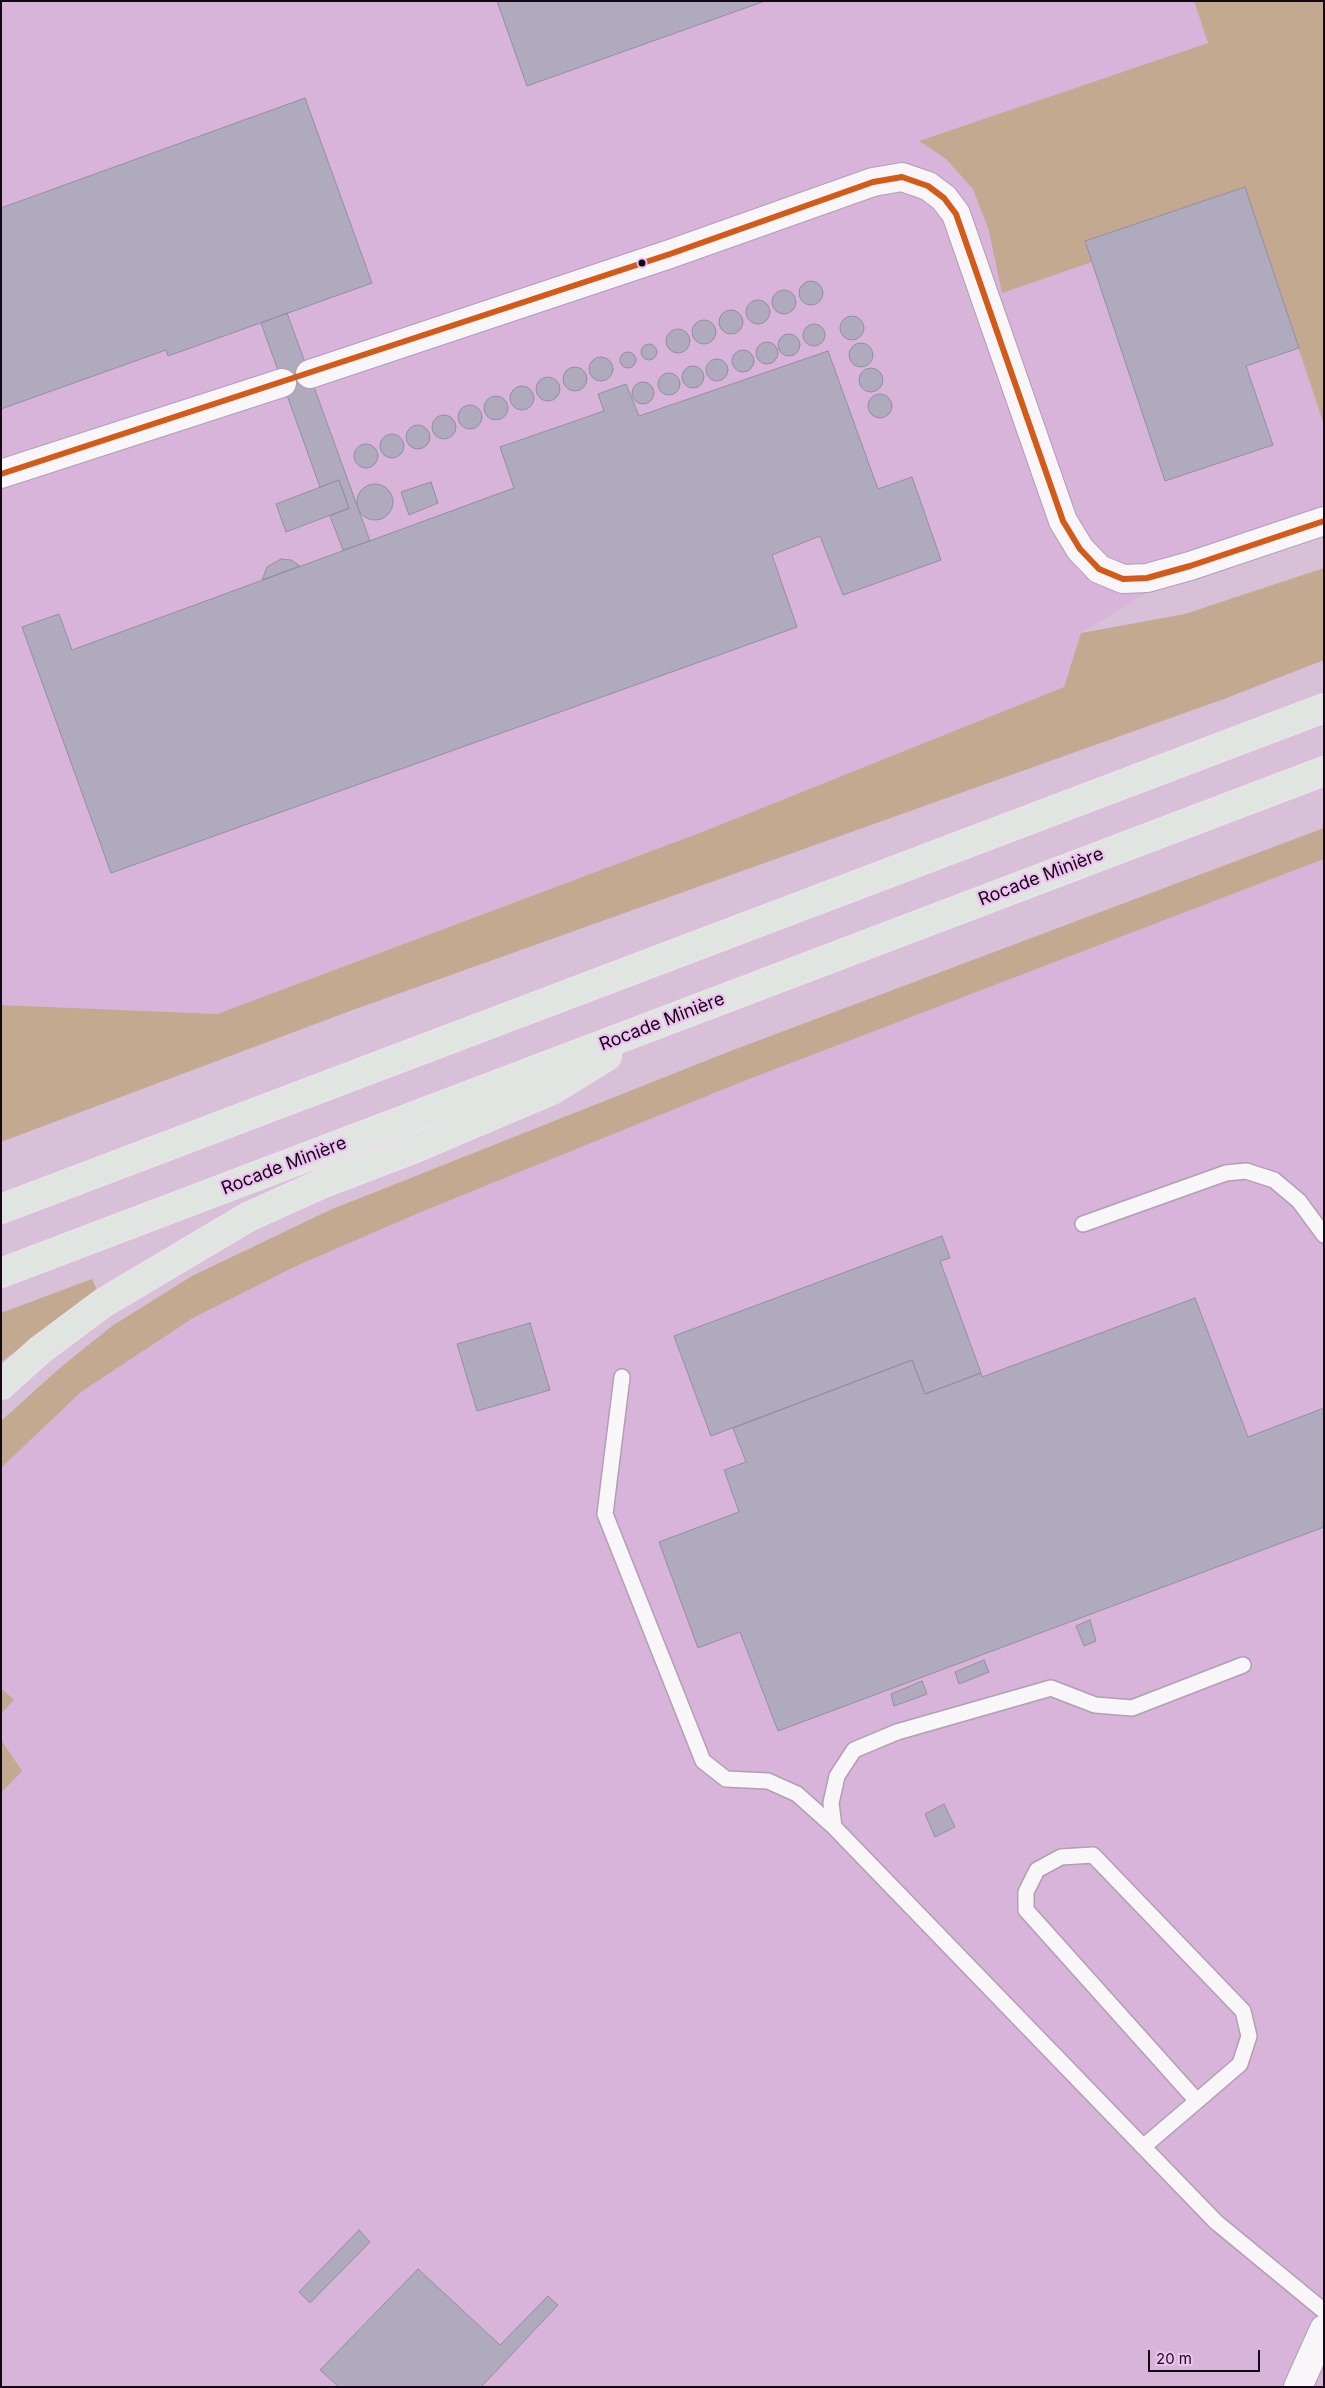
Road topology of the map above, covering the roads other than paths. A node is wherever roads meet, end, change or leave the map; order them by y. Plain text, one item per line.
1 (310, 374) dead end
2 (282, 383) dead end
3 (1, 474) edge
4 (1324, 521) edge
5 (1324, 708) edge
6 (1324, 771) edge
7 (665, 1021) junction
8 (1, 1209) edge
9 (1083, 1224) dead end
10 (1324, 1235) edge
11 (1, 1273) edge
12 (622, 1377) dead end
13 (1, 1385) edge
14 (1243, 1665) dead end
15 (834, 1827) junction
16 (1197, 2101) junction
17 (1143, 2147) junction
18 (1324, 2311) edge
19 (1324, 2328) edge
20 (1298, 2387) edge

1 - 4 street
2 - 3 street
5 - 8 highway
6 - 7 highway, Rocade Minière
7 - 11 highway, Rocade Minière
7 - 13 highway
9 - 10 lane
12 - 15 lane
14 - 15 lane
15 - 17 lane
16 - 16 lane
16 - 17 lane
17 - 18 lane
19 - 20 street

